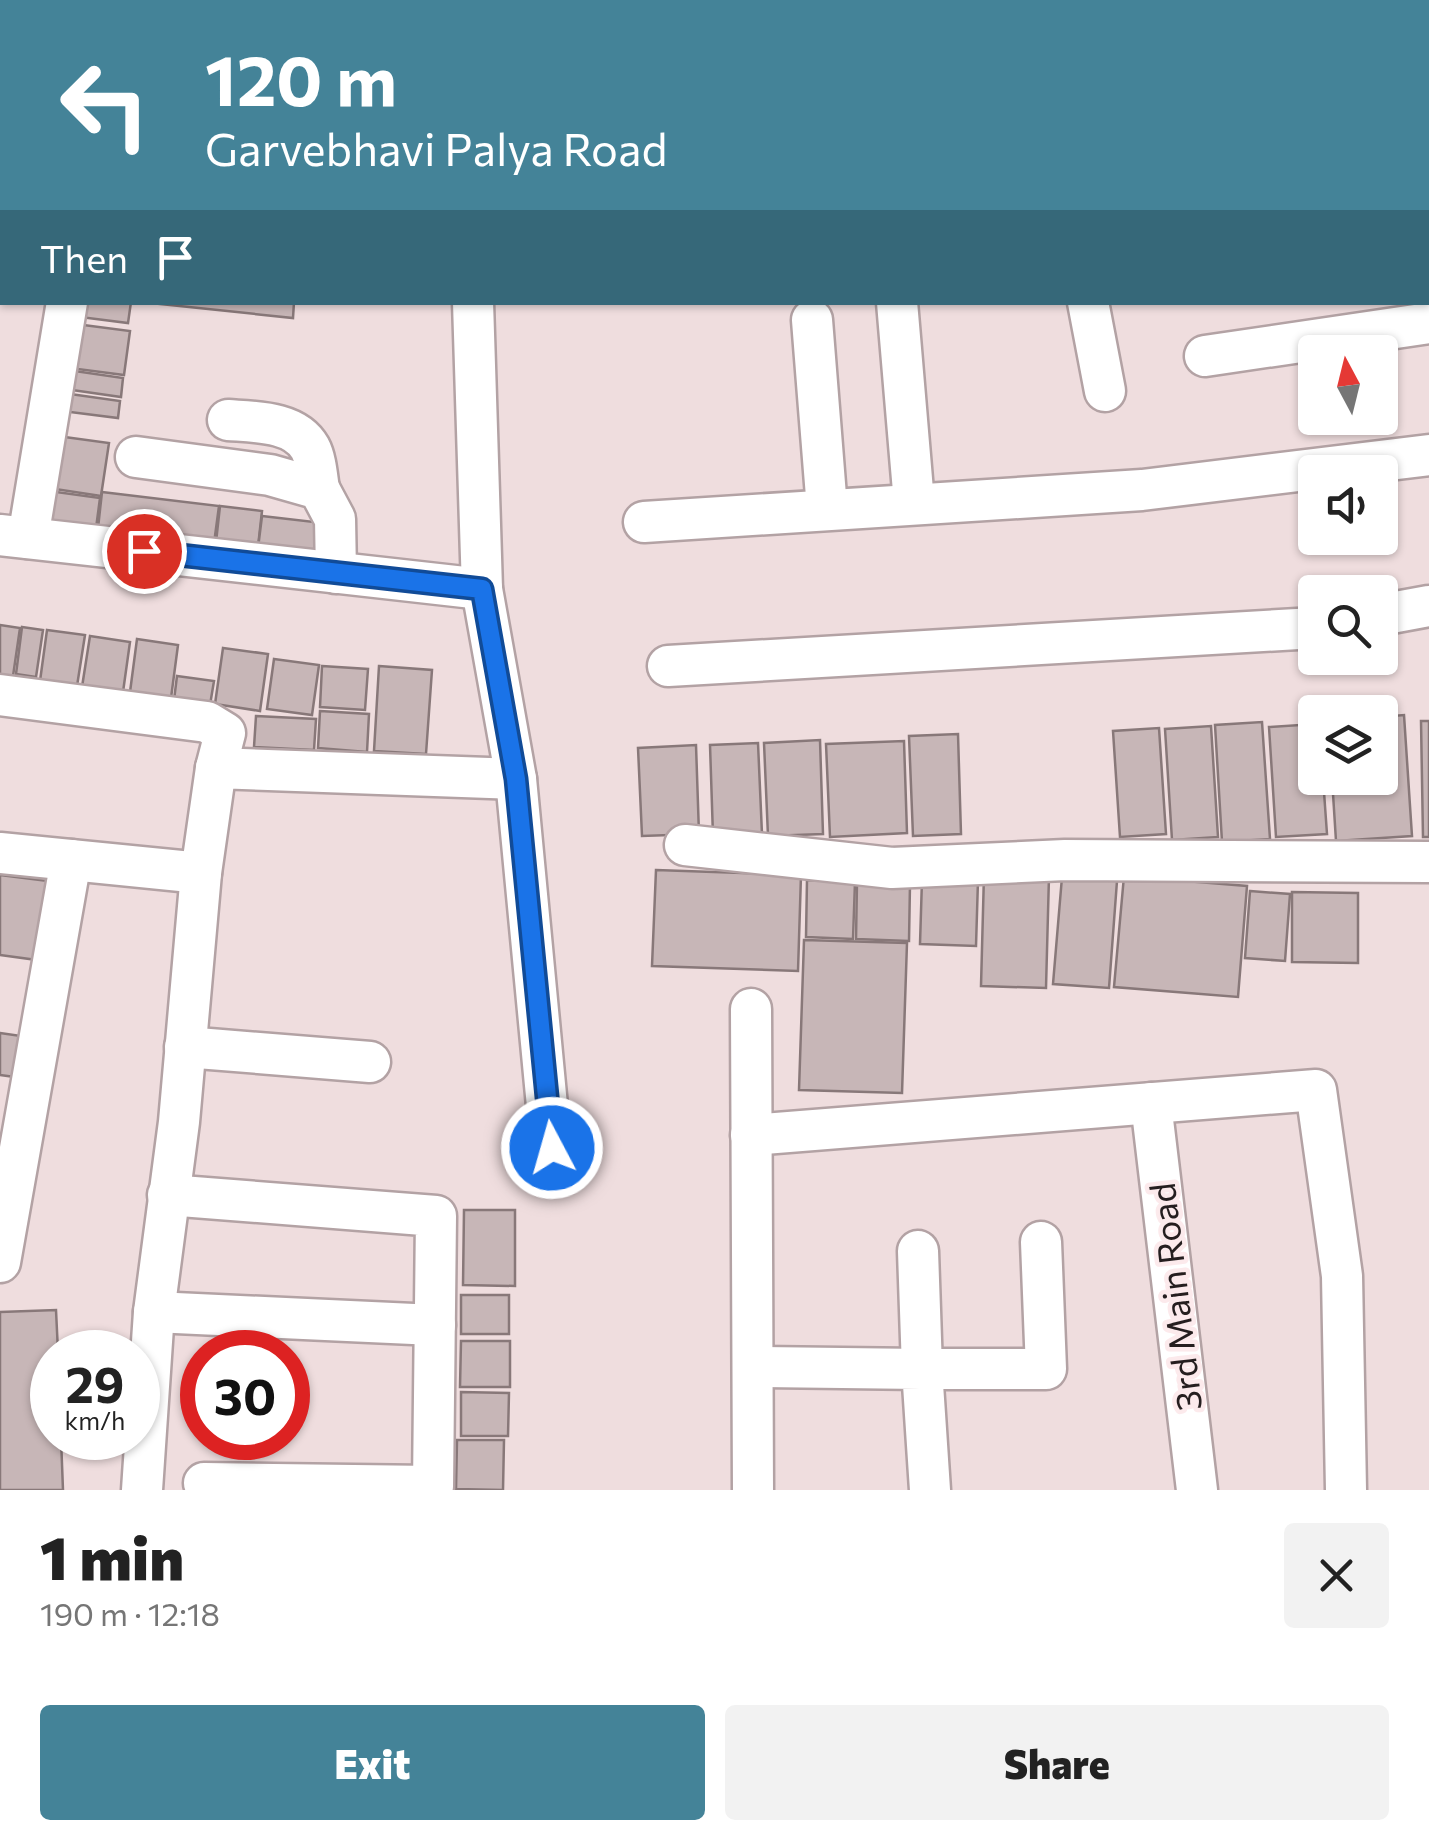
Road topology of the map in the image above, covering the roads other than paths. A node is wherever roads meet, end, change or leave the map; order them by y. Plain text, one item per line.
1 (66, 305) edge
2 (473, 305) edge
3 (897, 305) edge
4 (1089, 305) edge
5 (812, 320) dead end
6 (1429, 323) edge
7 (1204, 356) dead end
8 (1105, 391) dead end
9 (228, 420) dead end
10 (1429, 455) edge
11 (136, 456) dead end
12 (319, 488) junction
13 (914, 503) junction
14 (827, 509) junction
15 (644, 522) dead end
16 (14, 537) edge
17 (336, 573) junction
18 (482, 589) junction
19 (1429, 606) edge
20 (1398, 612) edge
21 (1298, 629) edge
22 (668, 666) dead end
23 (0, 695) edge
24 (216, 768) junction
25 (516, 779) junction
26 (685, 845) dead end
27 (0, 852) edge
28 (71, 860) junction
29 (1429, 862) edge
30 (201, 873) junction
31 (751, 1010) dead end
32 (186, 1048) junction
33 (370, 1062) dead end
34 (1151, 1103) junction
35 (751, 1136) junction
36 (552, 1148) dead end
37 (168, 1195) junction
38 (1041, 1242) dead end
39 (918, 1251) dead end
40 (0, 1262) edge
41 (154, 1312) junction
42 (434, 1325) junction
43 (753, 1367) junction
44 (922, 1369) junction
45 (204, 1483) dead end
46 (142, 1490) edge
47 (754, 1490) edge
48 (930, 1490) edge
49 (1197, 1490) edge
50 (1346, 1490) edge

1 - 16 street
2 - 18 street
3 - 13 street
4 - 8 street
5 - 14 street
6 - 7 street
9 - 12 street
10 - 13 street
11 - 12 street
12 - 17 street
13 - 14 street
14 - 15 street
16 - 17 street
17 - 18 street
18 - 25 street
19 - 20 street
21 - 22 street
23 - 24 street
24 - 25 street
24 - 30 street
25 - 36 street
26 - 29 street
27 - 28 street
28 - 30 street
28 - 40 street
30 - 32 street
31 - 35 street
32 - 33 street
32 - 37 street
34 - 35 street
34 - 49 street, 3rd Main Road
34 - 50 street
35 - 43 street
37 - 41 street
37 - 42 street
38 - 44 street
39 - 44 street
41 - 42 street
41 - 46 street
42 - 45 street
43 - 44 street
43 - 47 street
44 - 48 street

